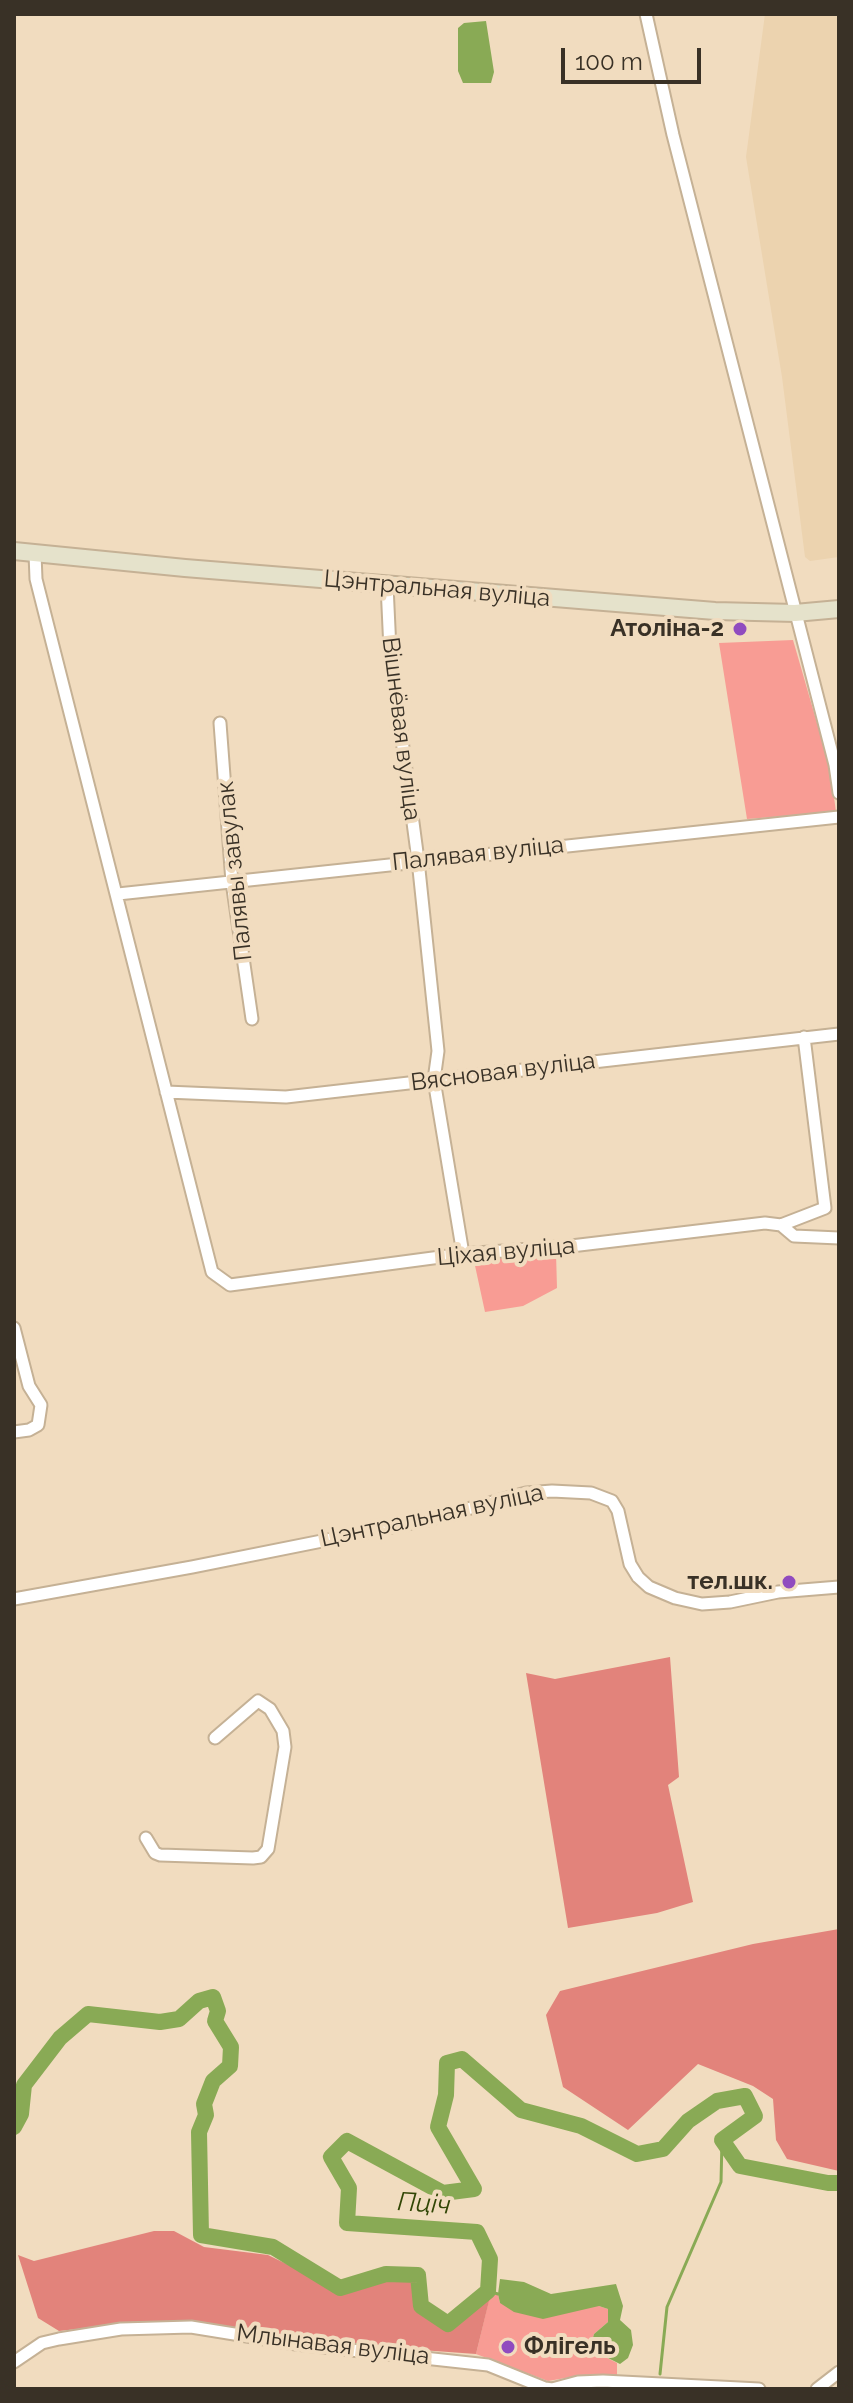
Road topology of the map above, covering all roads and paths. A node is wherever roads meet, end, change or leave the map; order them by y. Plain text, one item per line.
1 (646, 14) edge
2 (14, 551) edge
3 (35, 554) junction
4 (387, 585) junction
5 (839, 609) edge
6 (795, 613) junction
7 (220, 723) dead end
8 (839, 793) edge
9 (839, 817) edge
10 (418, 860) junction
11 (232, 882) junction
12 (118, 894) junction
13 (252, 1019) dead end
14 (839, 1034) edge
15 (804, 1037) junction
16 (434, 1080) junction
17 (166, 1092) junction
18 (781, 1225) junction
19 (839, 1238) edge
20 (463, 1254) junction
21 (14, 1328) edge
22 (14, 1432) edge
23 (839, 1587) edge
24 (14, 1599) edge
25 (215, 1738) dead end
26 (146, 1838) dead end
27 (14, 2362) edge
28 (839, 2372) edge
29 (545, 2388) edge
30 (759, 2389) edge
31 (817, 2389) edge

1 - 6 street
2 - 3 street, Цэнтральная вуліца
3 - 4 street, Цэнтральная вуліца
3 - 12 street
4 - 6 street, Цэнтральная вуліца
4 - 10 street, Вішнёвая вуліца
5 - 6 street, Цэнтральная вуліца
6 - 8 street
7 - 11 street, Палявы завулак
9 - 10 street, Палявая вуліца
10 - 11 street, Палявая вуліца
10 - 16 street, Вішнёвая вуліца
11 - 12 street, Палявая вуліца
11 - 13 street, Палявы завулак
12 - 17 street
14 - 15 street, Вясновая вуліца
15 - 16 street, Вясновая вуліца
15 - 18 street
16 - 17 street, Вясновая вуліца
16 - 20 street, Вішнёвая вуліца
17 - 20 street, Ціхая вуліца
18 - 19 street
18 - 20 street, Ціхая вуліца
21 - 22 street
23 - 24 street, Цэнтральная вуліца
25 - 26 street
27 - 29 street, Млынавая вуліца
28 - 31 street
29 - 30 street, Млынавая вуліца

